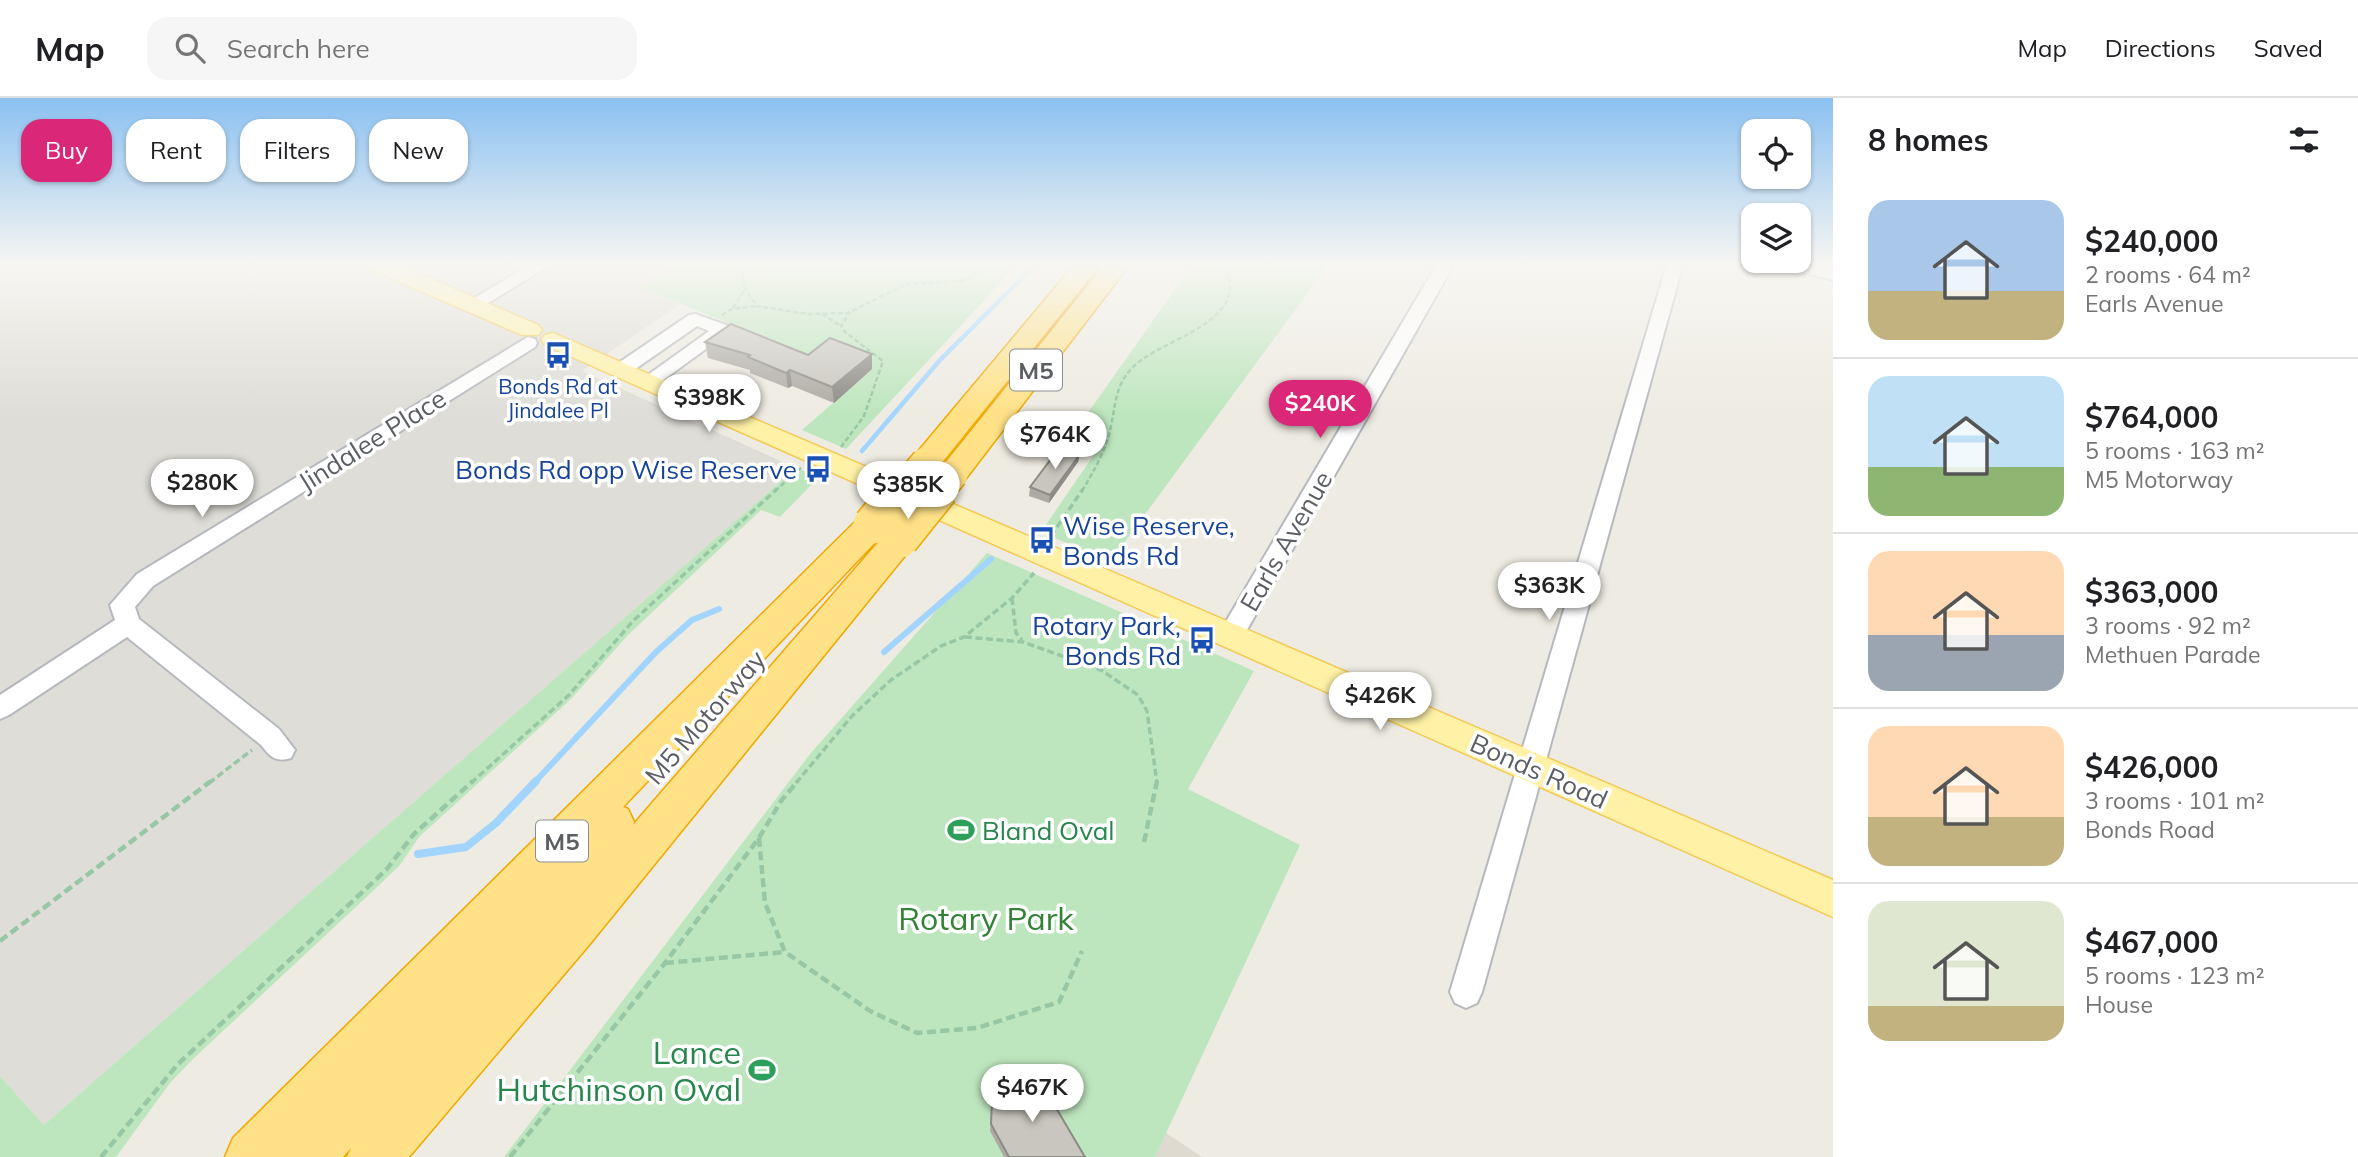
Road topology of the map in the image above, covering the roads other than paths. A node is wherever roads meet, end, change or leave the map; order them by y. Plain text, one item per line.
1 (488, 313) edge
2 (1052, 313) edge
3 (1075, 313) edge
4 (1417, 313) edge
5 (1661, 313) edge
6 (537, 338) junction
7 (621, 370) junction
8 (648, 382) junction
9 (940, 468) junction
10 (886, 533) junction
11 (128, 625) junction
12 (1230, 637) junction
13 (0, 708) edge
14 (275, 743) road end
15 (1531, 767) junction
16 (1833, 899) edge
17 (573, 929) junction
18 (1466, 992) dead end
19 (252, 1157) edge
20 (307, 1157) edge
21 (374, 1157) edge
22 (404, 1157) edge

1 - 6 main road, Bonds Road
2 - 9 highway, M5 Motorway / M5
3 - 9 highway, M5 Motorway / M5
4 - 12 street, Earls Avenue
5 - 15 street
6 - 7 main road, Bonds Road
6 - 11 street, Jindalee Place
7 - 8 main road, Bonds Road
7 - 8 street
8 - 12 main road, Bonds Road
9 - 10 highway, M5 Motorway / M5, bridge
10 - 17 highway, M5 Motorway / M5
10 - 19 highway, M5
10 - 20 highway, M5 Motorway / M5
11 - 13 street
11 - 14 street
12 - 15 main road, Bonds Road
15 - 16 main road, Bonds Road
15 - 18 street
17 - 21 highway, M5 Motorway / M5
17 - 22 highway, M5

